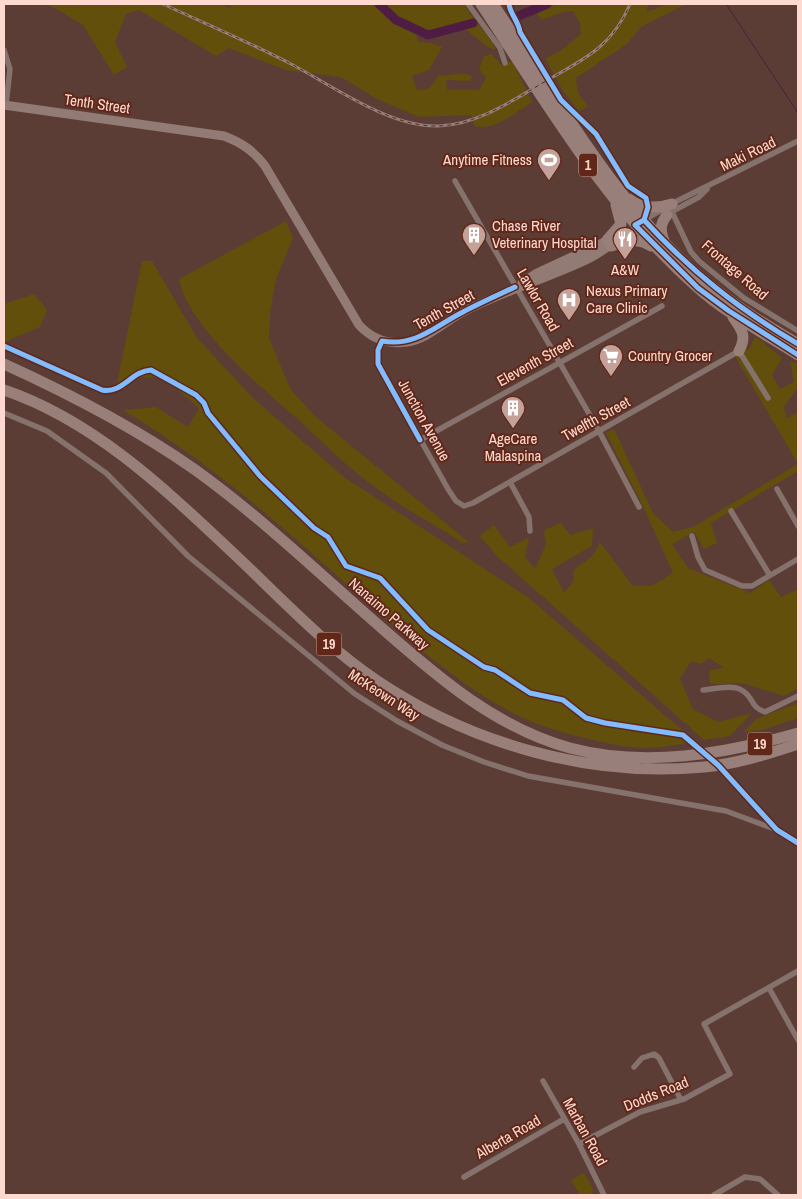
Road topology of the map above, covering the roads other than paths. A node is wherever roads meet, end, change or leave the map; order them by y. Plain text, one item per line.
1 (468, 4) edge
2 (480, 4) edge
3 (493, 4) edge
4 (505, 4) edge
5 (506, 22) junction
6 (4, 50) edge
7 (505, 63) dead end
8 (5, 105) edge
9 (798, 141) edge
10 (455, 181) dead end
11 (619, 198) junction
12 (671, 210) junction
13 (642, 225) junction
14 (608, 243) junction
15 (661, 246) junction
16 (515, 287) junction
17 (662, 306) dead end
18 (729, 311) junction
19 (798, 331) edge
20 (382, 341) junction
21 (798, 344) edge
22 (739, 351) junction
23 (798, 355) edge
24 (559, 362) junction
25 (4, 364) edge
26 (4, 390) edge
27 (768, 398) dead end
28 (4, 413) edge
29 (599, 431) junction
30 (420, 440) junction
31 (510, 482) junction
32 (777, 489) dead end
33 (464, 506) joint
34 (639, 507) dead end
35 (731, 511) dead end
36 (798, 526) edge
37 (530, 531) dead end
38 (692, 536) dead end
39 (798, 559) edge
40 (769, 574) junction
41 (703, 690) dead end
42 (798, 696) edge
43 (798, 732) edge
44 (798, 744) edge
45 (798, 843) edge
46 (798, 971) edge
47 (769, 988) junction
48 (798, 1040) edge
49 (634, 1067) dead end
50 (542, 1081) dead end
51 (681, 1100) junction
52 (564, 1119) junction
53 (579, 1144) junction
54 (464, 1177) dead end
55 (604, 1195) edge
56 (714, 1195) edge
57 (778, 1195) edge

1 - 7 street
2 - 11 highway, 1
3 - 5 highway, 1
4 - 5 highway
5 - 11 highway, 1
6 - 8 street
8 - 20 street, Tenth Street
9 - 12 street, Maki Road
10 - 16 street, Lawlor Road
11 - 12 highway
11 - 13 highway, 1
11 - 14 highway
12 - 13 street, Maki Road
12 - 13 street, Maki Road
12 - 15 highway
12 - 19 street, Frontage Road
13 - 14 street, Tenth Street
13 - 15 highway, 1
14 - 15 highway
14 - 16 street, Tenth Street
15 - 18 highway, 1
15 - 21 highway, 1
16 - 20 street, Tenth Street
16 - 24 street, Lawlor Road
17 - 24 street, Eleventh Street
18 - 22 highway
18 - 23 highway, 1
20 - 30 street, Junction Avenue
22 - 27 street
22 - 29 street, Twelfth Street
24 - 29 street, Lawlor Road
24 - 30 street, Eleventh Street
25 - 43 highway, Nanaimo Parkway / 19
26 - 44 highway, 19
28 - 45 street, McKeown Way
29 - 31 street, Twelfth Street
29 - 34 street, Lawlor Road
30 - 33 street, Junction Avenue
31 - 33 street, Twelfth Street
31 - 37 street
32 - 36 street
35 - 40 street
38 - 40 street
39 - 40 street
41 - 42 street
46 - 47 street, Dodds Road
47 - 48 street
47 - 51 street, Dodds Road
49 - 51 street
50 - 52 street, Marban Road
51 - 53 street, Dodds Road
52 - 53 street, Marban Road
52 - 54 street, Alberta Road
53 - 55 street, Marban Road
56 - 57 street

